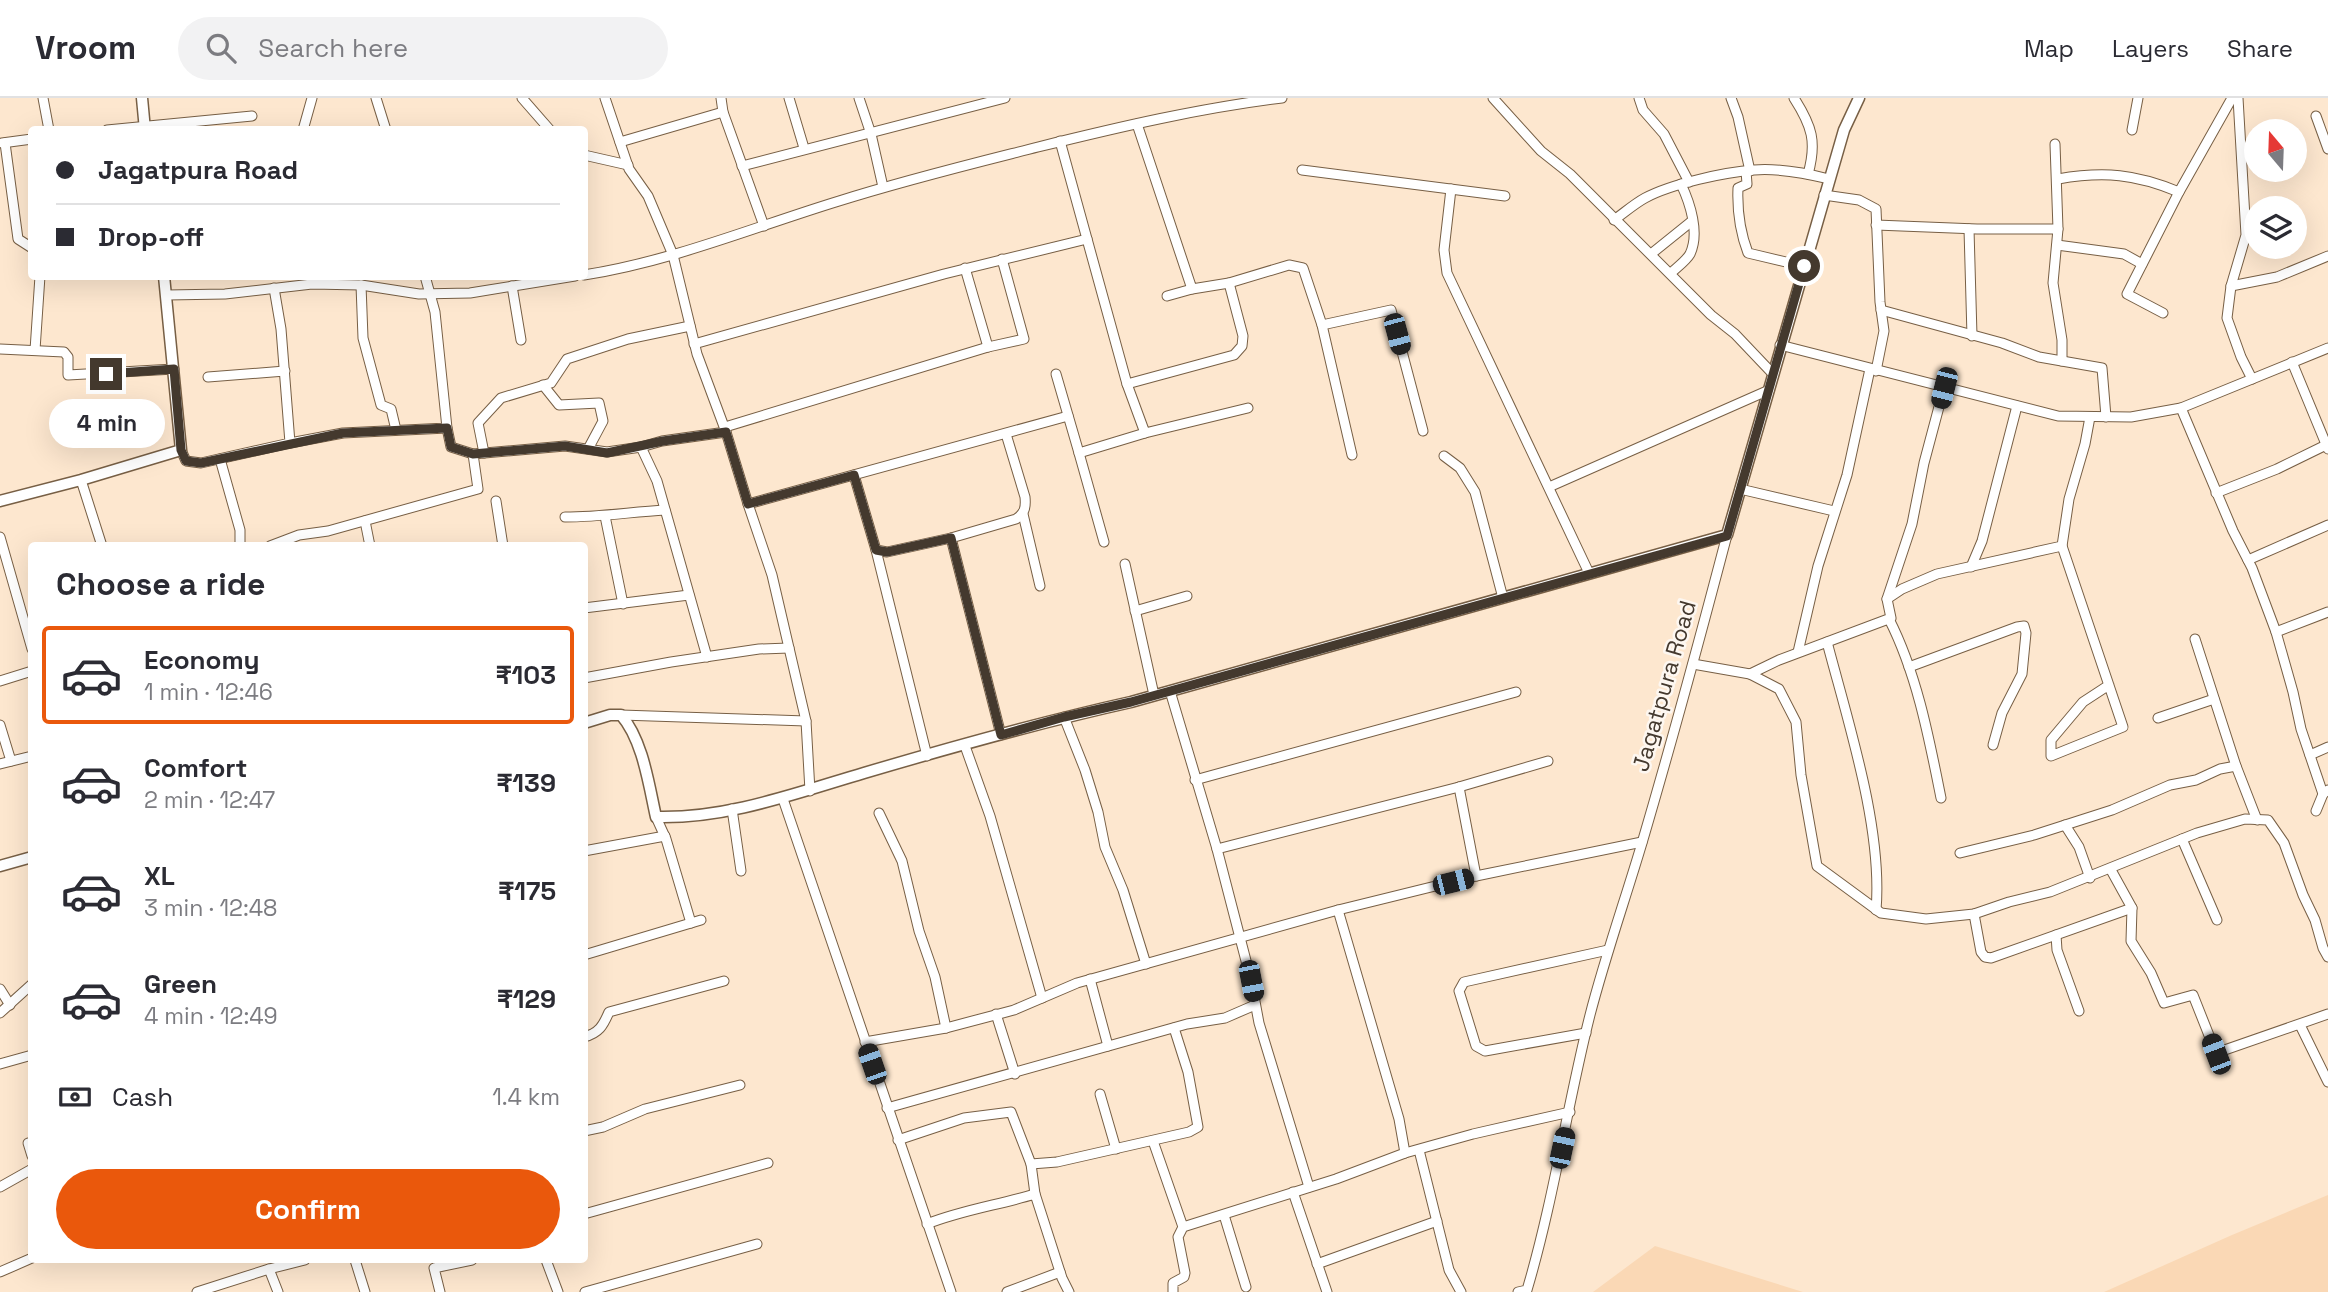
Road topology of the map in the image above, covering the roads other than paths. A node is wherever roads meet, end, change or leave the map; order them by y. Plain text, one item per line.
1 (43, 98) edge
2 (142, 98) edge
3 (312, 98) edge
4 (376, 98) edge
5 (522, 98) edge
6 (605, 98) edge
7 (721, 98) edge
8 (789, 98) edge
9 (859, 98) edge
10 (1004, 98) edge
11 (1196, 98) edge
12 (1282, 98) edge
13 (1493, 98) edge
14 (1639, 98) edge
15 (1731, 98) edge
16 (1794, 98) edge
17 (1859, 98) edge
18 (2137, 98) edge
19 (2232, 98) edge
20 (2238, 98) edge
21 (1241, 101) edge
22 (1204, 109) junction
23 (723, 112) junction
24 (252, 116) dead end
25 (2316, 116) dead end
26 (1138, 124) junction
27 (48, 126) edge
28 (145, 126) edge
29 (155, 126) edge
30 (304, 126) edge
31 (385, 126) edge
32 (546, 126) edge
33 (2132, 130) dead end
34 (871, 134) junction
35 (28, 140) edge
36 (1060, 141) junction
37 (620, 142) junction
38 (3, 143) edge
39 (2055, 144) dead end
40 (804, 148) junction
41 (2328, 149) edge
42 (588, 156) edge
43 (628, 165) junction
44 (742, 166) junction
45 (1303, 170) dead end
46 (1748, 171) junction
47 (1808, 174) junction
48 (1829, 178) junction
49 (2057, 179) junction
50 (1685, 183) junction
51 (883, 187) junction
52 (1451, 189) junction
53 (2179, 192) junction
54 (1824, 195) junction
55 (1505, 196) dead end
56 (1614, 220) junction
57 (1692, 221) junction
58 (1876, 225) junction
59 (764, 226) junction
60 (1969, 229) junction
61 (2058, 229) junction
62 (1087, 239) junction
63 (28, 245) edge
64 (2057, 245) junction
65 (673, 254) junction
66 (1651, 254) junction
67 (2328, 256) edge
68 (1003, 259) junction
69 (2142, 264) junction
70 (1804, 266) junction
71 (965, 268) junction
72 (1671, 273) junction
73 (588, 274) edge
74 (40, 280) edge
75 (165, 280) edge
76 (277, 280) edge
77 (426, 280) edge
78 (550, 280) edge
79 (1230, 283) junction
80 (361, 285) junction
81 (512, 286) junction
82 (2231, 286) junction
83 (276, 288) junction
84 (1192, 289) junction
85 (431, 294) junction
86 (167, 295) junction
87 (1167, 296) dead end
88 (1881, 310) junction
89 (2163, 313) dead end
90 (1322, 325) junction
91 (690, 326) junction
92 (1972, 336) junction
93 (521, 340) dead end
94 (694, 344) junction
95 (1780, 345) junction
96 (988, 347) junction
97 (2328, 348) edge
98 (0, 349) edge
99 (35, 350) junction
100 (2062, 361) junction
101 (2292, 362) junction
102 (174, 369) junction
103 (1873, 370) junction
104 (285, 371) junction
105 (1056, 374) dead end
106 (1773, 374) junction
107 (208, 377) dead end
108 (2252, 379) junction
109 (1127, 384) junction
110 (543, 385) junction
111 (1944, 388) junction
112 (1769, 390) junction
113 (2017, 406) junction
114 (1248, 408) dead end
115 (2181, 408) junction
116 (1068, 416) junction
117 (2090, 417) junction
118 (2106, 417) junction
119 (447, 428) junction
120 (396, 430) junction
121 (725, 430) junction
122 (1423, 431) dead end
123 (1145, 433) junction
124 (1006, 434) junction
125 (290, 443) junction
126 (641, 447) junction
127 (2327, 447) edge
128 (588, 449) junction
129 (181, 450) junction
130 (484, 453) junction
131 (1079, 453) junction
132 (473, 454) junction
133 (1352, 454) dead end
134 (1444, 456) dead end
135 (220, 459) junction
136 (854, 475) junction
137 (81, 480) junction
138 (1549, 487) junction
139 (1740, 489) junction
140 (2216, 493) junction
141 (0, 501) edge
142 (496, 501) dead end
143 (748, 504) junction
144 (665, 510) junction
145 (1834, 511) junction
146 (1023, 514) junction
147 (606, 516) junction
148 (565, 517) dead end
149 (365, 521) junction
150 (2328, 525) edge
151 (1727, 536) junction
152 (0, 537) edge
153 (951, 538) junction
154 (101, 542) edge
155 (240, 542) edge
156 (281, 542) edge
157 (369, 542) edge
158 (502, 542) edge
159 (1104, 542) dead end
160 (2062, 546) junction
161 (876, 550) junction
162 (2248, 560) junction
163 (1125, 564) dead end
164 (1971, 567) junction
165 (1589, 573) junction
166 (1040, 586) dead end
167 (689, 595) junction
168 (1187, 596) dead end
169 (1503, 598) junction
170 (1887, 599) junction
171 (624, 604) junction
172 (588, 608) edge
173 (1135, 611) junction
174 (2328, 612) edge
175 (1889, 619) junction
176 (2276, 632) junction
177 (28, 635) edge
178 (2195, 639) dead end
179 (1827, 642) junction
180 (789, 648) junction
181 (1798, 652) junction
182 (707, 657) junction
183 (1693, 664) junction
184 (1909, 667) junction
185 (28, 672) edge
186 (1750, 674) junction
187 (588, 677) edge
188 (0, 681) edge
189 (2109, 685) junction
190 (1170, 691) junction
191 (1516, 692) dead end
192 (1154, 695) junction
193 (2214, 699) junction
194 (621, 715) junction
195 (1064, 717) junction
196 (2158, 718) dead end
197 (806, 721) junction
198 (588, 722) edge
199 (0, 725) edge
200 (1001, 735) junction
201 (1993, 745) dead end
202 (965, 746) junction
203 (2328, 747) edge
204 (2310, 755) junction
205 (28, 757) edge
206 (926, 757) junction
207 (11, 761) junction
208 (1548, 761) dead end
209 (0, 764) edge
210 (2236, 766) junction
211 (1195, 780) junction
212 (1460, 787) junction
213 (810, 791) junction
214 (2325, 792) edge
215 (783, 799) junction
216 (1941, 799) dead end
217 (732, 809) junction
218 (2316, 811) dead end
219 (879, 813) dead end
220 (656, 817) junction
221 (2257, 820) junction
222 (2065, 825) junction
223 (665, 836) junction
224 (2182, 839) junction
225 (1642, 842) junction
226 (1217, 849) junction
227 (588, 850) edge
228 (1960, 853) dead end
229 (28, 858) edge
230 (0, 866) edge
231 (741, 870) dead end
232 (2110, 870) junction
233 (1476, 876) junction
234 (2090, 878) junction
235 (2132, 908) junction
236 (1338, 910) junction
237 (1876, 910) junction
238 (1973, 914) junction
239 (2217, 920) dead end
240 (2056, 935) junction
241 (1238, 936) junction
242 (1608, 950) junction
243 (588, 954) edge
244 (2328, 957) edge
245 (1146, 964) junction
246 (1090, 979) junction
247 (724, 981) dead end
248 (28, 988) edge
249 (0, 989) edge
250 (1042, 998) junction
251 (10, 1005) junction
252 (1255, 1005) junction
253 (2079, 1012) dead end
254 (0, 1013) edge
255 (996, 1014) junction
256 (2328, 1014) edge
257 (2300, 1025) junction
258 (946, 1028) junction
259 (1174, 1028) junction
260 (1586, 1033) junction
261 (588, 1036) edge
262 (865, 1042) junction
263 (1108, 1046) junction
264 (28, 1056) edge
265 (0, 1063) edge
266 (1015, 1074) junction
267 (2328, 1082) edge
268 (740, 1085) dead end
269 (1100, 1094) dead end
270 (887, 1108) junction
271 (1570, 1112) junction
272 (588, 1130) edge
273 (898, 1140) junction
274 (1153, 1142) junction
275 (1116, 1149) junction
276 (1419, 1150) junction
277 (1405, 1153) junction
278 (768, 1163) dead end
279 (1031, 1164) junction
280 (28, 1171) edge
281 (0, 1187) edge
282 (1309, 1187) junction
283 (1293, 1192) junction
284 (1035, 1194) junction
285 (588, 1213) edge
286 (1224, 1214) junction
287 (1437, 1221) junction
288 (927, 1224) junction
289 (1183, 1227) junction
290 (757, 1244) dead end
291 (28, 1260) edge
292 (356, 1263) edge
293 (458, 1263) edge
294 (547, 1263) edge
295 (1317, 1264) junction
296 (271, 1265) edge
297 (0, 1272) edge
298 (1060, 1272) junction
299 (1247, 1287) dead end
300 (1522, 1291) edge
301 (197, 1292) edge
302 (278, 1292) edge
303 (365, 1292) edge
304 (440, 1292) edge
305 (558, 1292) edge
306 (585, 1292) edge
307 (951, 1292) edge
308 (1007, 1292) edge
309 (1069, 1292) edge
310 (1172, 1292) edge
311 (1328, 1292) edge
312 (1461, 1292) edge

1 - 27 street
2 - 28 street
3 - 30 street
4 - 31 street
5 - 32 street
6 - 37 street
7 - 23 street
8 - 40 street
9 - 34 street
10 - 34 street
11 - 22 street
12 - 21 street
13 - 56 street
14 - 50 street
15 - 46 street
16 - 47 street
17 - 48 street, Jagatpura Road
18 - 33 street
19 - 53 street
20 - 82 street
21 - 22 street
22 - 26 street
23 - 37 street
23 - 44 street
24 - 29 street
25 - 41 street
26 - 36 street
26 - 84 street
34 - 40 street
34 - 51 street
35 - 38 street
36 - 51 street
36 - 62 street
37 - 43 street
38 - 63 street
39 - 49 street
40 - 44 street
42 - 43 street
43 - 65 street
44 - 59 street
45 - 52 street
46 - 47 street
46 - 50 street
46 - 70 street
47 - 48 street
48 - 54 street, Jagatpura Road
49 - 53 street
49 - 61 street
50 - 56 street
50 - 57 street
51 - 59 street
52 - 55 street
52 - 138 street
53 - 69 street
54 - 58 street
54 - 70 street, Jagatpura Road
56 - 66 street
57 - 66 street
57 - 72 street
58 - 60 street
58 - 88 street
59 - 65 street
60 - 61 street
60 - 92 street
61 - 64 street
62 - 68 street
62 - 109 street
64 - 69 street
64 - 100 street
65 - 73 street
65 - 91 street
66 - 72 street
67 - 82 street
68 - 71 street
68 - 96 street
69 - 89 street
70 - 95 street, Jagatpura Road
71 - 94 street
71 - 96 street
72 - 106 street
74 - 99 street
75 - 86 street
76 - 83 street
77 - 85 street
78 - 81 street
79 - 84 street
79 - 90 street
79 - 109 street
80 - 83 street
80 - 85 street
80 - 120 street
81 - 85 street
81 - 93 street
82 - 108 street
83 - 86 street
83 - 104 street
84 - 87 street
85 - 119 street
86 - 102 street
88 - 92 street
88 - 103 street
90 - 122 street
90 - 133 street
91 - 94 street
91 - 110 street
92 - 100 street
94 - 121 street
95 - 103 street
95 - 106 street, Jagatpura Road
96 - 121 street
97 - 101 street
98 - 99 street
99 - 102 street
100 - 118 street
101 - 108 street
101 - 127 street
102 - 129 street
103 - 111 street
103 - 145 street
104 - 107 street
104 - 125 street
105 - 116 street
106 - 112 street, Jagatpura Road
108 - 115 street
109 - 123 street
110 - 128 street
110 - 130 street
111 - 113 street
111 - 170 street
112 - 138 street
112 - 139 street, Jagatpura Road
113 - 117 street
113 - 164 street
114 - 123 street
115 - 118 street
115 - 140 street
116 - 124 street
116 - 131 street
117 - 118 street
117 - 160 street
119 - 120 street
119 - 132 street
120 - 125 street
121 - 126 street
121 - 143 street
123 - 131 street
124 - 136 street
124 - 146 street
125 - 135 street
126 - 128 street
126 - 144 street
127 - 140 street
128 - 130 street
129 - 135 street
129 - 137 street
130 - 132 street
131 - 159 street
132 - 149 street
134 - 169 street
135 - 155 street
136 - 143 street
136 - 161 street
137 - 141 street
137 - 154 street
138 - 165 street
139 - 145 street
139 - 151 street, Jagatpura Road
140 - 162 street
142 - 158 street
143 - 180 street
144 - 147 street
144 - 167 street
145 - 181 street
146 - 153 street
146 - 166 street
147 - 148 street
147 - 171 street
149 - 156 street
149 - 157 street
150 - 162 street
151 - 165 street
151 - 183 street, Jagatpura Road
152 - 177 street
153 - 161 street
153 - 200 street
160 - 164 street
160 - 189 street
161 - 206 street
162 - 176 street
163 - 173 street
164 - 170 street
165 - 169 street
167 - 171 street
167 - 182 street
168 - 173 street
169 - 190 street
170 - 175 street
171 - 172 street
173 - 192 street
174 - 176 street
175 - 179 street
175 - 184 street
176 - 204 street
178 - 193 street
179 - 181 street
179 - 237 street
180 - 182 street
180 - 197 street
181 - 186 street
182 - 187 street
183 - 186 street
183 - 225 street, Jagatpura Road
184 - 201 street
184 - 216 street
185 - 188 street
186 - 237 street
189 - 189 street
190 - 192 street
190 - 211 street
191 - 211 street
192 - 195 street
193 - 196 street
193 - 210 street
194 - 197 street
194 - 198 street
194 - 220 street
195 - 200 street
195 - 245 street
197 - 213 street
199 - 207 street
200 - 202 street
202 - 206 street
202 - 250 street
203 - 204 street
204 - 214 street
205 - 207 street
206 - 213 street
207 - 209 street
208 - 212 street
210 - 221 street
210 - 222 street
211 - 226 street
212 - 226 street
212 - 233 street
213 - 215 street
214 - 218 street
215 - 217 street
215 - 262 street
217 - 220 street
217 - 231 street
219 - 258 street
220 - 223 street
221 - 224 street
221 - 244 street
222 - 228 street
222 - 234 street
223 - 227 street
223 - 243 street
224 - 232 street
224 - 239 street
225 - 233 street
225 - 242 street, Jagatpura Road
226 - 241 street
229 - 230 street
232 - 234 street
232 - 235 street
233 - 236 street
234 - 238 street
235 - 240 street
235 - 257 street
236 - 241 street
236 - 277 street
237 - 238 street
238 - 240 street
240 - 253 street
241 - 245 street
241 - 252 street
242 - 260 street, Jagatpura Road
242 - 260 street
245 - 246 street
246 - 250 street
246 - 263 street
247 - 261 street
248 - 251 street
249 - 251 street
250 - 255 street
251 - 254 street
252 - 259 street
252 - 282 street
255 - 258 street
255 - 266 street
256 - 257 street
257 - 267 street
258 - 262 street
259 - 263 street
259 - 274 street
260 - 271 street, Jagatpura Road
262 - 270 street
263 - 266 street
264 - 265 street
266 - 270 street
268 - 272 street
269 - 275 street
270 - 273 street
271 - 276 street
271 - 300 street, Jagatpura Road
273 - 279 street
273 - 288 street
274 - 275 street
274 - 289 street
275 - 279 street
276 - 277 street
276 - 287 street
277 - 282 street
278 - 285 street
279 - 284 street
280 - 281 street
282 - 283 street
283 - 286 street
283 - 295 street
284 - 288 street
284 - 298 street
286 - 289 street
286 - 299 street
287 - 295 street
287 - 312 street
288 - 307 street
289 - 310 street
290 - 306 street
291 - 297 street
292 - 303 street
293 - 304 street
294 - 305 street
295 - 311 street
296 - 301 street
296 - 302 street
298 - 308 street
298 - 309 street

